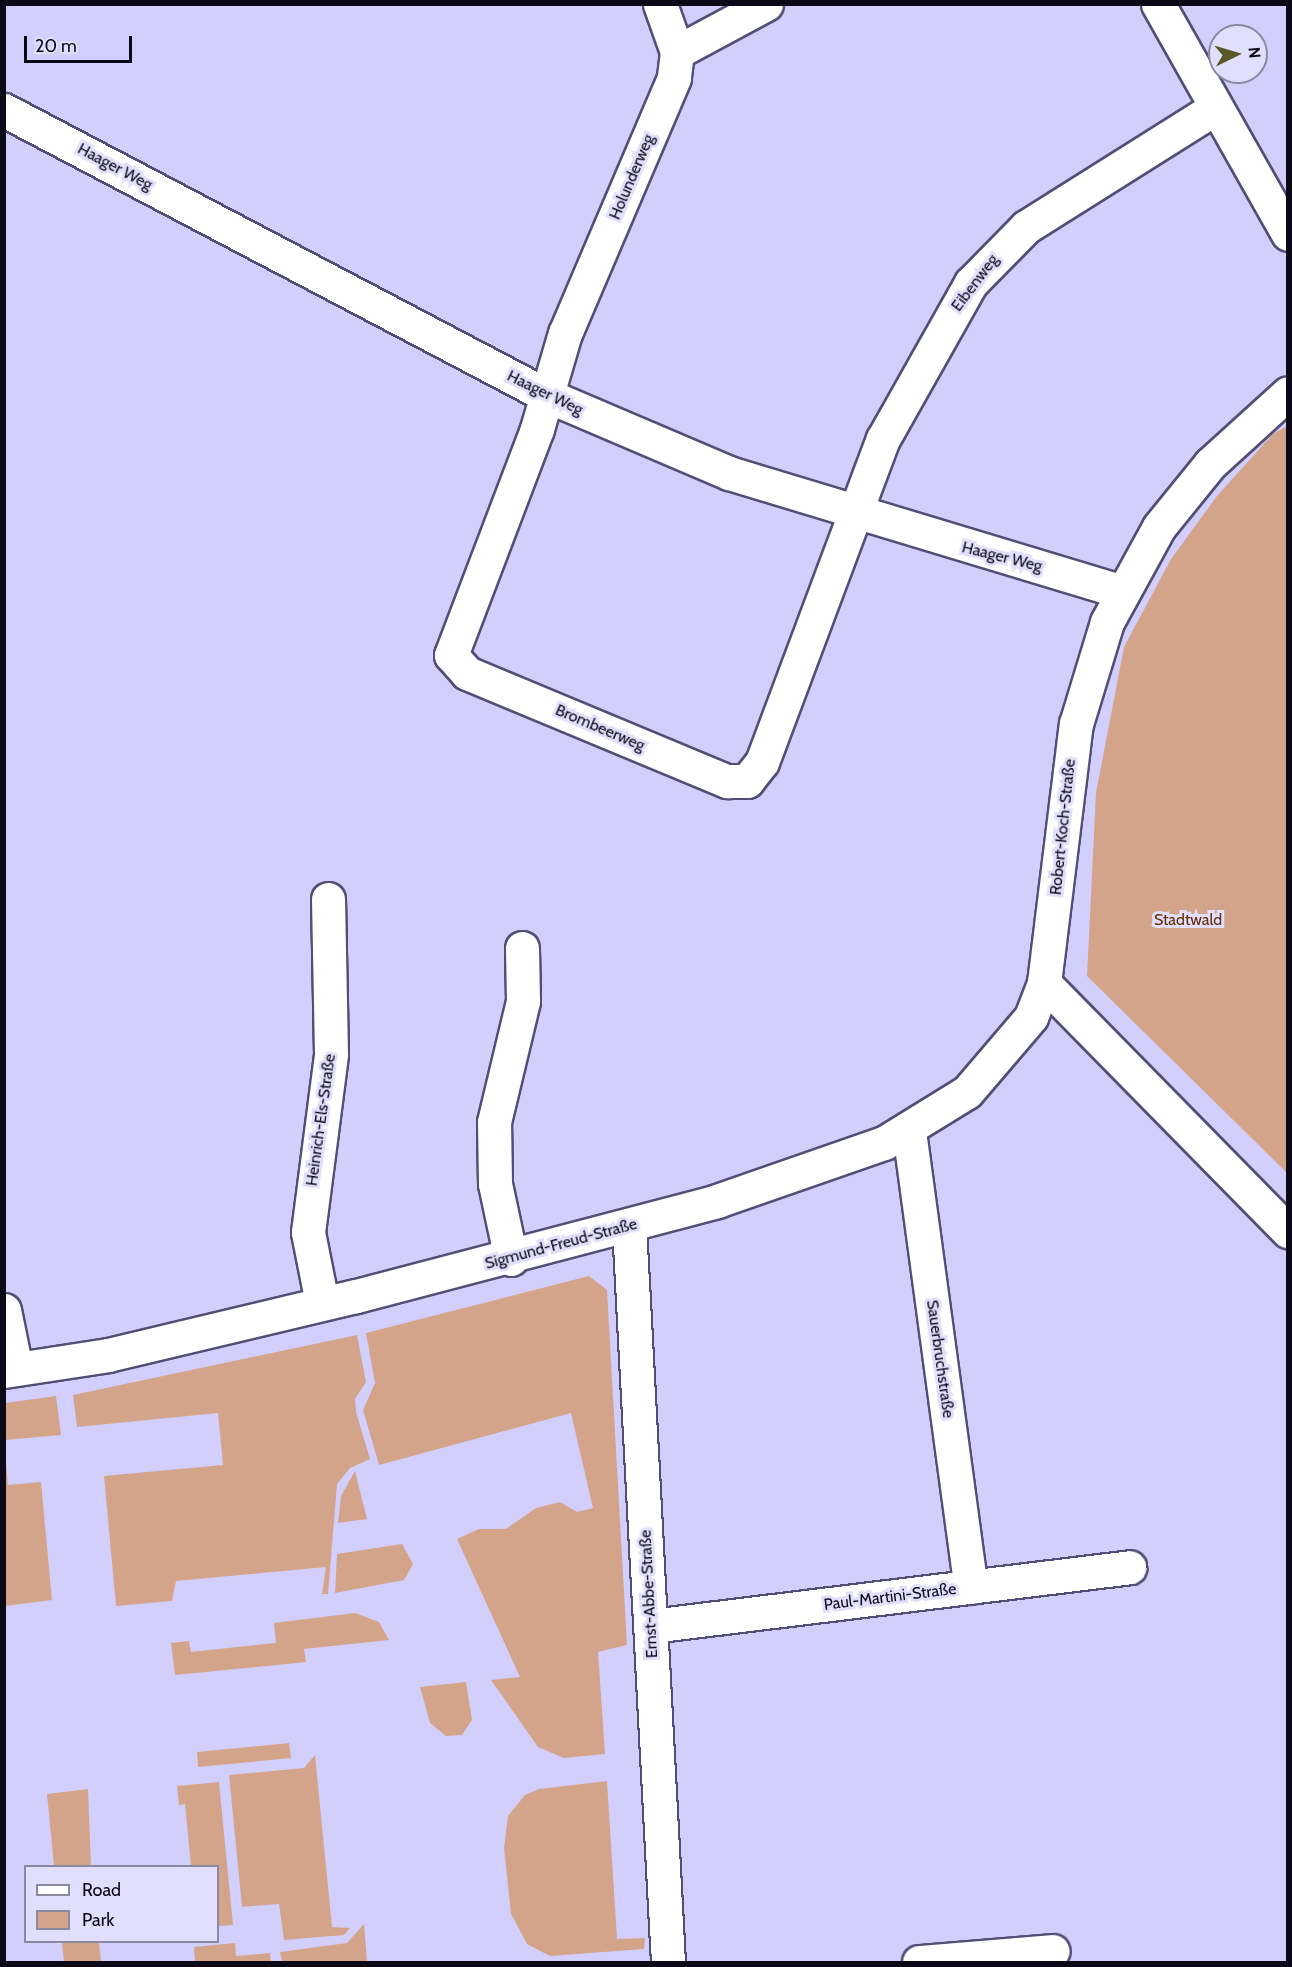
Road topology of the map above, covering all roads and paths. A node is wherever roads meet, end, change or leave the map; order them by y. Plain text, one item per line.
1 (660, 4) edge
2 (766, 4) edge
3 (1158, 4) edge
4 (677, 52) junction
5 (1215, 108) junction
6 (4, 110) edge
7 (1287, 234) edge
8 (1287, 393) edge
9 (546, 395) junction
10 (851, 514) junction
11 (1121, 591) junction
12 (328, 899) dead end
13 (522, 948) dead end
14 (1044, 983) junction
15 (909, 1131) junction
16 (629, 1226) junction
17 (1287, 1231) edge
18 (511, 1259) junction
19 (322, 1303) junction
20 (4, 1310) edge
21 (10, 1370) edge
22 (1129, 1567) dead end
23 (971, 1587) junction
24 (651, 1626) junction
25 (1053, 1951) dead end
26 (668, 1962) edge
27 (919, 1962) edge

1 - 4 street
2 - 4 street
3 - 5 street
4 - 9 street, Holunderweg
5 - 7 street
5 - 10 street, Eibenweg
6 - 9 street, Haager Weg
8 - 11 street, Robert-Koch-Straße
9 - 10 street, Haager Weg
9 - 10 street, Brombeerweg
10 - 11 street, Haager Weg
11 - 14 street, Robert-Koch-Straße
12 - 19 street, Heinrich-Els-Straße
13 - 18 street
14 - 15 street, Sigmund-Freud-Straße
14 - 17 street
15 - 16 street, Sigmund-Freud-Straße
15 - 23 street, Sauerbruchstraße
16 - 18 street, Sigmund-Freud-Straße
16 - 24 street, Ernst-Abbe-Straße
18 - 19 street, Sigmund-Freud-Straße
19 - 21 street, Sigmund-Freud-Straße
20 - 21 street
22 - 23 street, Paul-Martini-Straße
23 - 24 street, Paul-Martini-Straße
24 - 26 street, Ernst-Abbe-Straße
25 - 27 street

